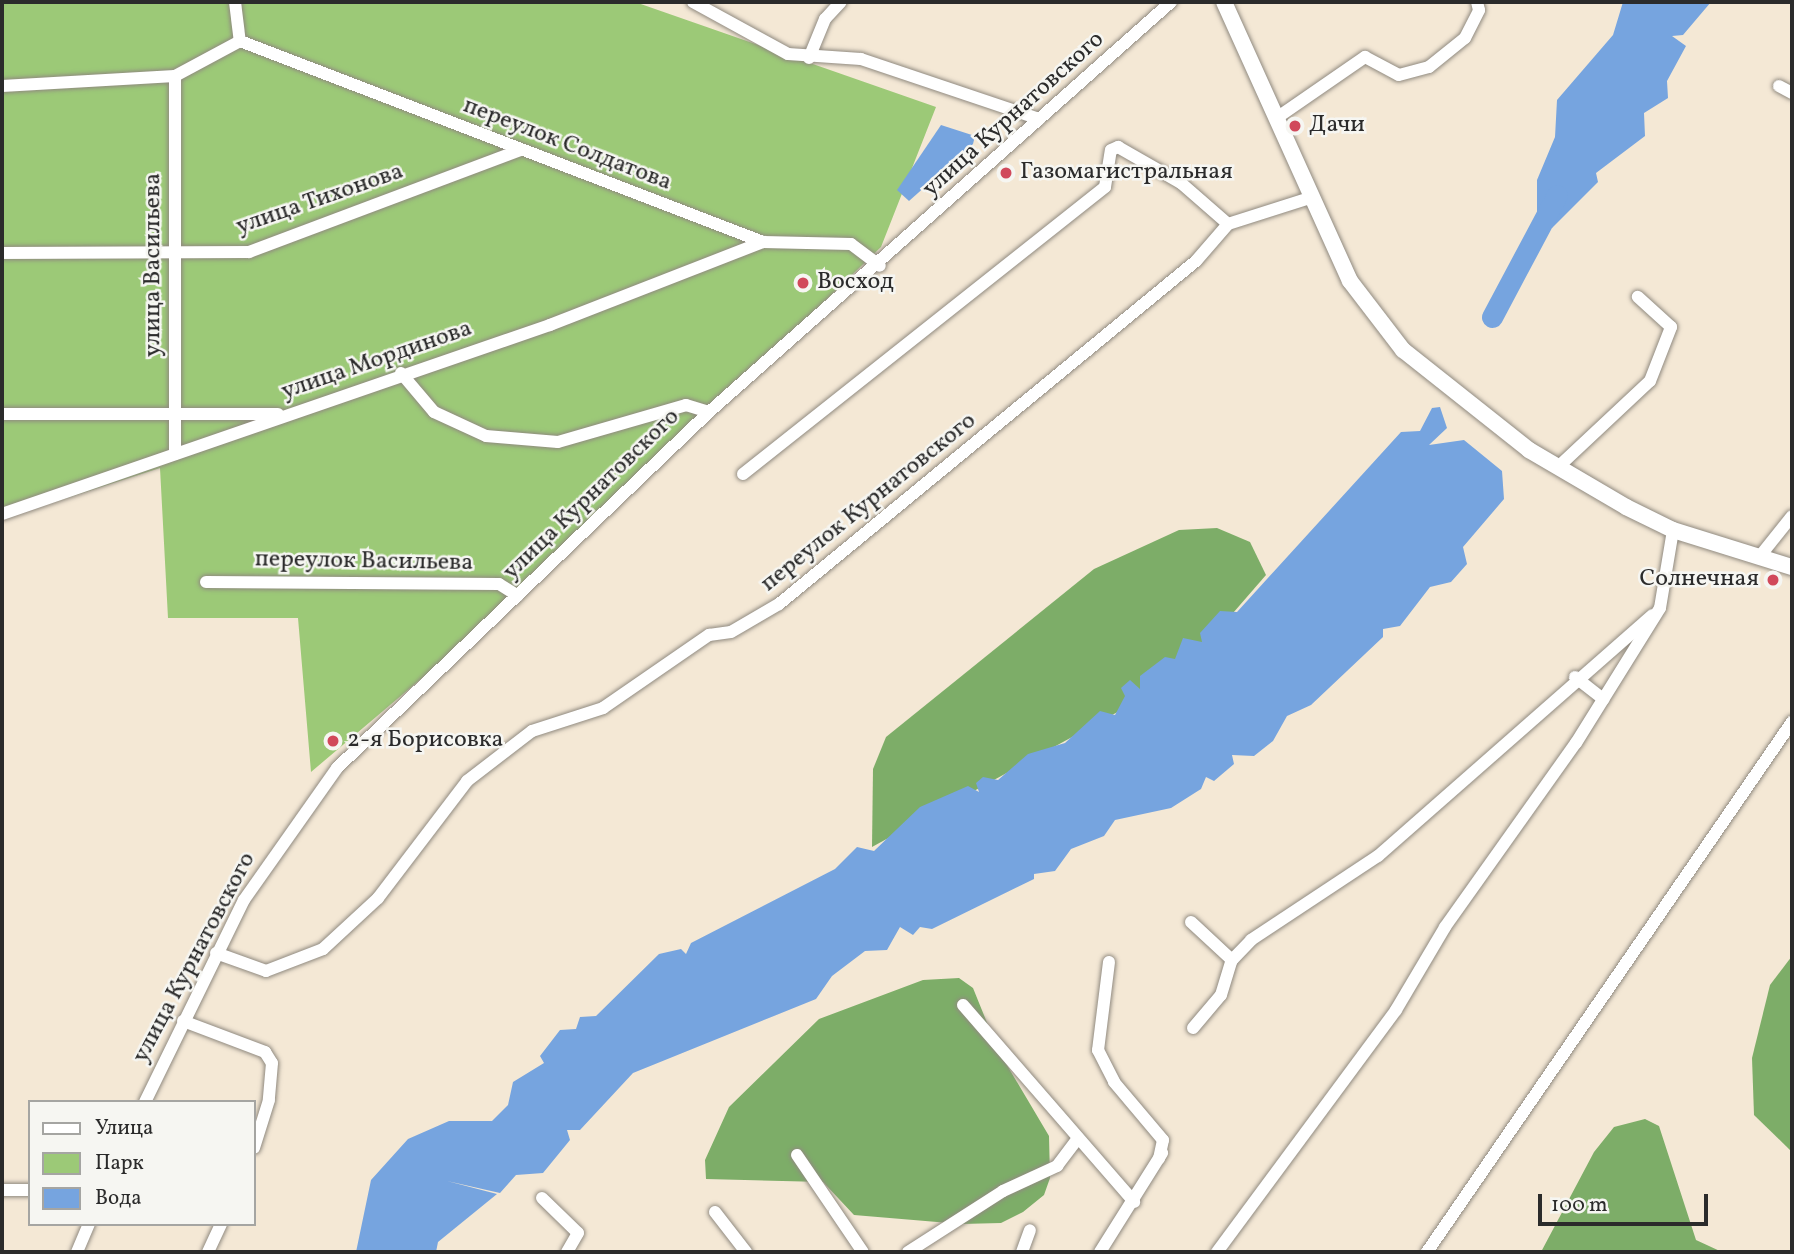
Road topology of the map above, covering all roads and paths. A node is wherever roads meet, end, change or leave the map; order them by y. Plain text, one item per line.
1 (235, 2) edge
2 (693, 2) edge
3 (726, 2) edge
4 (841, 2) edge
5 (1171, 2) edge
6 (1224, 2) edge
7 (1477, 2) edge
8 (714, 12) junction
9 (240, 41) junction
10 (809, 58) junction
11 (175, 76) junction
12 (2, 86) edge
13 (1779, 86) dead end
14 (1792, 93) edge
15 (1278, 117) junction
16 (1039, 120) junction
17 (520, 150) junction
18 (1313, 197) junction
19 (1228, 224) junction
20 (764, 242) junction
21 (175, 252) junction
22 (2, 253) edge
23 (880, 266) junction
24 (1639, 297) dead end
25 (401, 373) junction
26 (709, 412) junction
27 (175, 413) junction
28 (2, 414) edge
29 (288, 414) junction
30 (175, 454) junction
31 (1556, 468) junction
32 (743, 474) dead end
33 (2, 514) edge
34 (1792, 516) edge
35 (1673, 530) junction
36 (1760, 556) junction
37 (1792, 567) edge
38 (206, 582) dead end
39 (518, 596) junction
40 (1660, 608) junction
41 (1575, 677) junction
42 (1603, 699) junction
43 (1792, 722) edge
44 (1191, 922) dead end
45 (216, 953) junction
46 (1232, 960) junction
47 (1108, 962) dead end
48 (963, 1005) dead end
49 (183, 1021) junction
50 (1193, 1028) dead end
51 (146, 1100) edge
52 (1078, 1138) junction
53 (256, 1142) edge
54 (797, 1155) dead end
55 (28, 1189) edge
56 (2, 1190) edge
57 (542, 1198) dead end
58 (1134, 1202) junction
59 (715, 1212) dead end
60 (88, 1226) edge
61 (220, 1226) edge
62 (1030, 1230) dead end
63 (77, 1252) edge
64 (208, 1252) edge
65 (567, 1252) edge
66 (747, 1252) edge
67 (863, 1252) edge
68 (908, 1252) edge
69 (1022, 1252) edge
70 (1100, 1252) edge
71 (1216, 1252) edge
72 (1427, 1252) edge

1 - 9 street
2 - 8 street
3 - 8 street
4 - 10 street
5 - 16 street, улица Курнатовского
6 - 15 street
7 - 15 street
8 - 10 street
9 - 11 street
9 - 17 street, переулок Солдатова
10 - 16 street
11 - 12 street
11 - 21 street, улица Васильева
13 - 14 street
15 - 18 street
16 - 23 street, улица Курнатовского
17 - 20 street, переулок Солдатова
17 - 21 street, улица Тихонова
18 - 19 street
18 - 31 street
19 - 32 street
19 - 45 street, переулок Курнатовского
20 - 23 street, переулок Солдатова
20 - 25 street, улица Мординова
21 - 22 street, улица Тихонова
21 - 27 street, улица Васильева
23 - 26 street, улица Курнатовского
24 - 31 street
25 - 26 street
25 - 29 street, улица Мординова
26 - 39 street, улица Курнатовского
27 - 28 street
27 - 29 street
27 - 30 street, улица Васильева
29 - 30 street, улица Мординова
30 - 33 street, улица Мординова
31 - 35 street
34 - 36 street
35 - 36 street
35 - 40 street
36 - 37 street
38 - 39 street, переулок Васильева
39 - 45 street, улица Курнатовского
40 - 41 street
40 - 42 street
41 - 42 street
41 - 46 street
42 - 71 street
43 - 72 street
44 - 46 street
45 - 49 street, улица Курнатовского
46 - 50 street
47 - 58 street
48 - 52 street
49 - 51 street, улица Курнатовского
49 - 53 street
52 - 58 street
52 - 68 street
54 - 67 street
55 - 56 street
57 - 65 street
58 - 70 street
59 - 66 street
60 - 63 street
61 - 64 street
62 - 69 street

